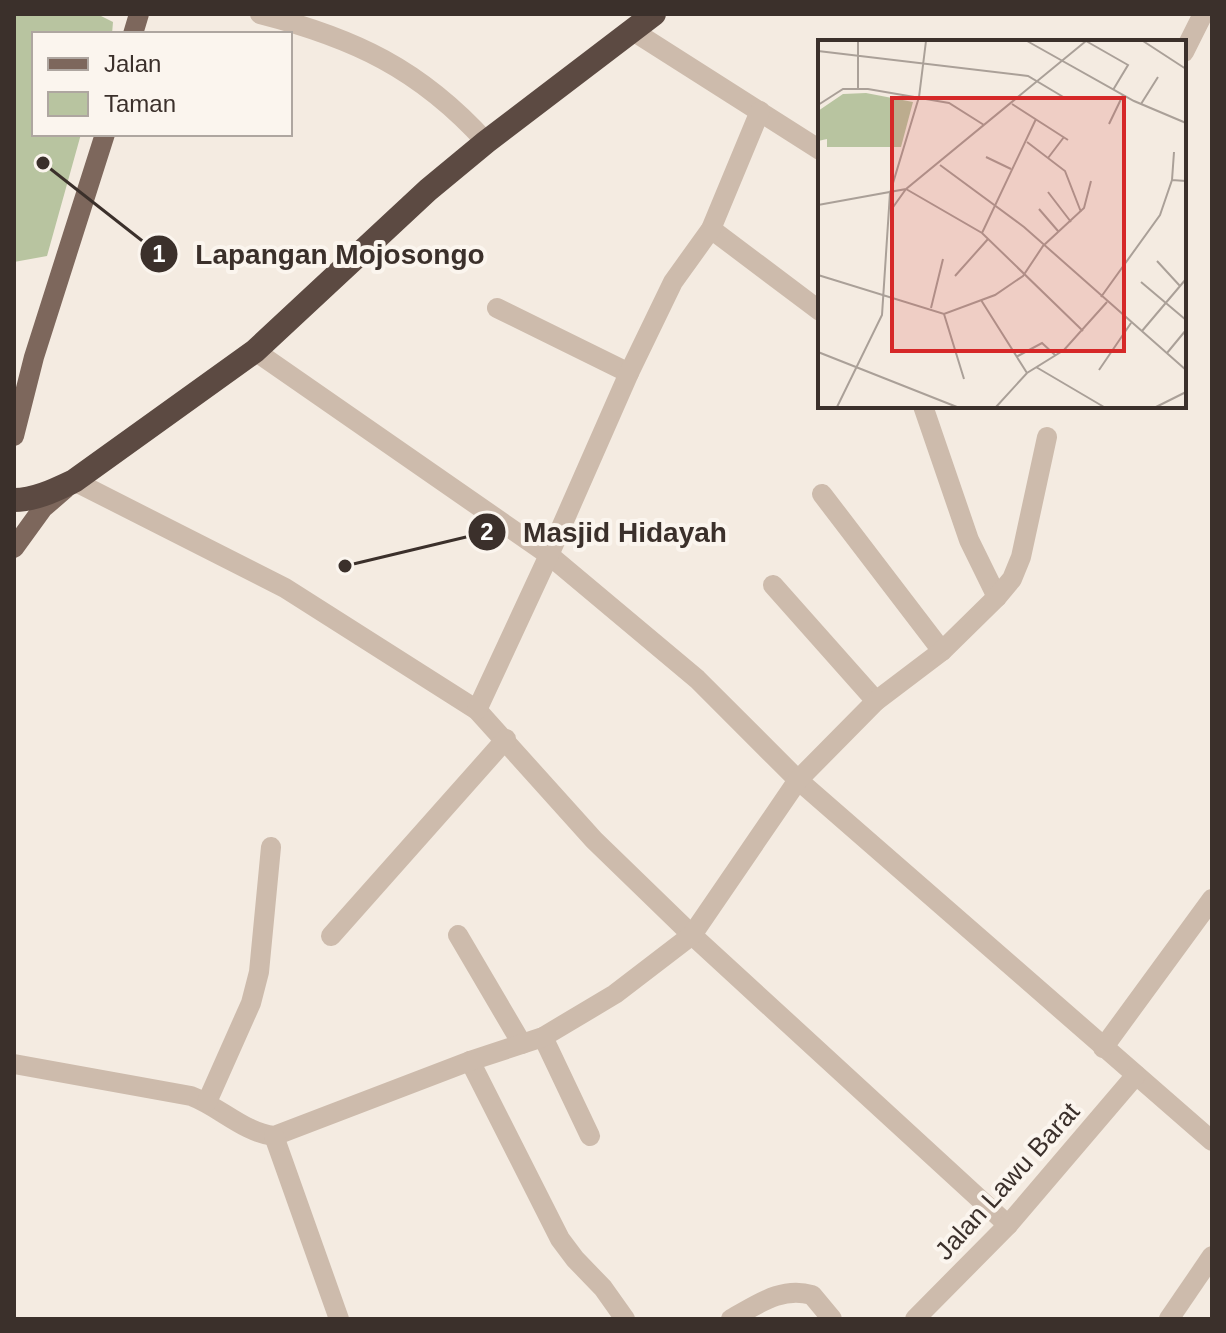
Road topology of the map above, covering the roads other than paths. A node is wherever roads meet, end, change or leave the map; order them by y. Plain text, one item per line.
1 (654, 14) edge
2 (1203, 14) edge
3 (270, 15) edge
4 (633, 31) junction
5 (1186, 48) edge
6 (760, 111) junction
7 (104, 136) edge
8 (486, 142) junction
9 (818, 149) edge
10 (711, 229) junction
11 (497, 308) dead end
12 (818, 309) edge
13 (255, 351) junction
14 (629, 373) junction
15 (924, 408) edge
16 (14, 436) edge
17 (1047, 437) dead end
18 (74, 481) junction
19 (822, 494) dead end
20 (14, 500) edge
21 (14, 548) edge
22 (549, 555) junction
23 (773, 585) dead end
24 (997, 597) junction
25 (942, 651) junction
26 (876, 701) junction
27 (477, 710) junction
28 (506, 739) junction
29 (798, 780) junction
30 (271, 847) dead end
31 (1212, 899) edge
32 (458, 935) dead end
33 (692, 935) junction
34 (331, 936) dead end
35 (543, 1037) junction
36 (522, 1044) junction
37 (1103, 1048) junction
38 (470, 1061) junction
39 (14, 1064) edge
40 (1136, 1075) junction
41 (207, 1102) junction
42 (274, 1136) junction
43 (590, 1136) dead end
44 (1212, 1141) edge
45 (1008, 1225) junction
46 (1212, 1256) edge
47 (339, 1319) edge
48 (625, 1319) edge
49 (731, 1319) edge
50 (832, 1319) edge
51 (915, 1319) edge
52 (1169, 1319) edge

1 - 4 highway
2 - 5 street
3 - 8 street
4 - 6 street
4 - 8 highway
6 - 9 street
6 - 10 street
7 - 16 main road
8 - 13 highway
10 - 12 street
10 - 14 street
11 - 14 street
13 - 18 highway
13 - 22 street
14 - 22 street
15 - 24 street
17 - 24 street
18 - 20 highway
18 - 21 main road
18 - 27 street
19 - 25 street
22 - 27 street
22 - 29 street
23 - 26 street
24 - 25 street
25 - 26 street
26 - 29 street
27 - 28 street
28 - 33 street
28 - 34 street
29 - 33 street
29 - 37 street
30 - 41 street
31 - 37 street
32 - 36 street
33 - 35 street
33 - 45 street
35 - 36 street
35 - 43 street
36 - 38 street
37 - 40 street
38 - 42 street
38 - 48 street
39 - 41 street
40 - 44 street
40 - 45 street, Jalan Lawu Barat
41 - 42 street
42 - 47 street
45 - 51 street, Jalan Lawu Barat
46 - 52 street
49 - 50 street

